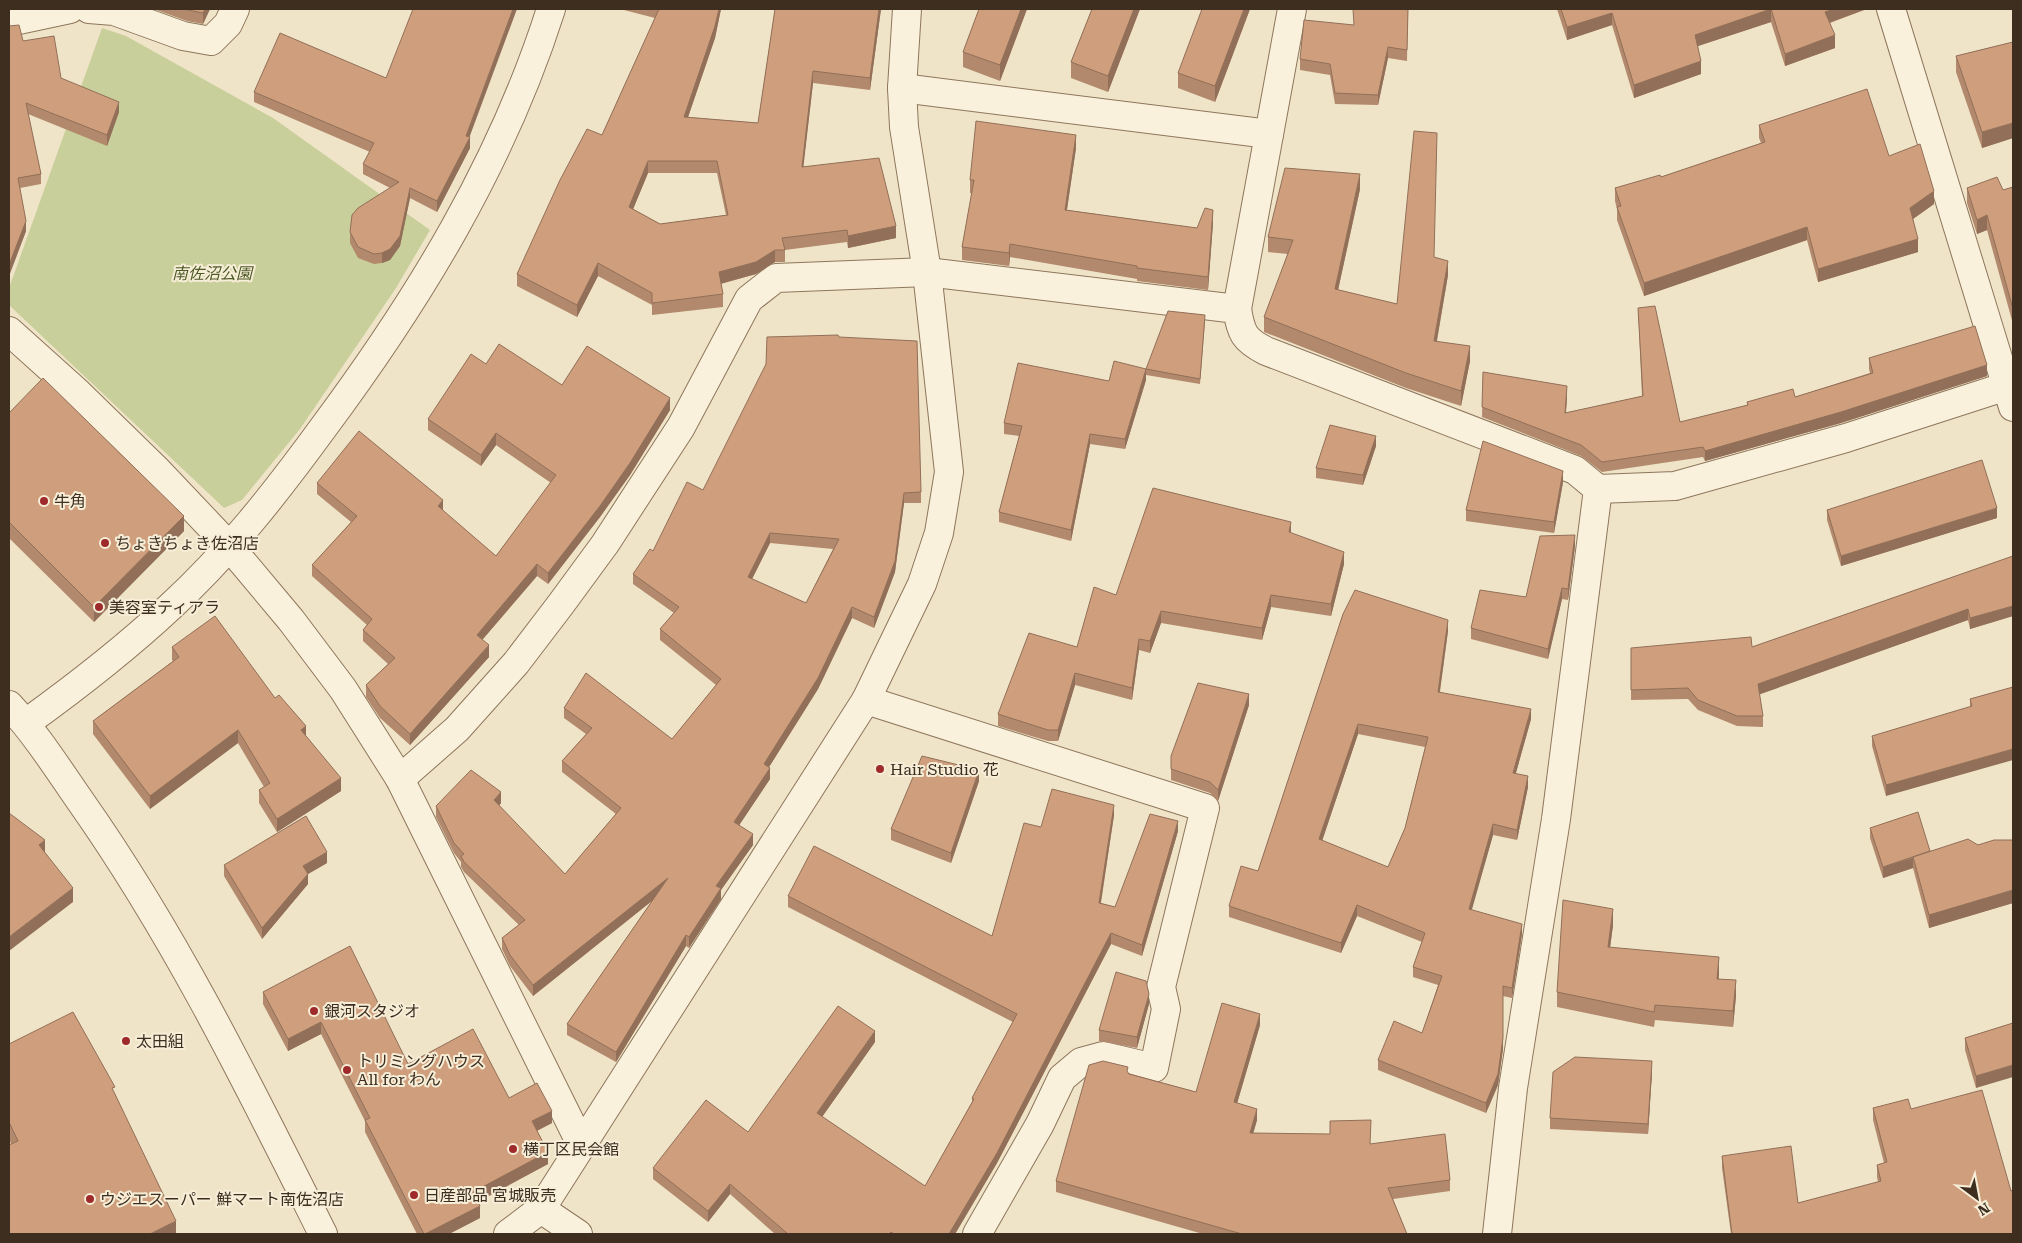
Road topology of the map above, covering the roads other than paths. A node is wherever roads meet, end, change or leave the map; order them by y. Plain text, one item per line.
1 (70, 9) edge
2 (89, 9) edge
3 (235, 9) edge
4 (551, 9) edge
5 (907, 9) edge
6 (1292, 9) edge
7 (1892, 9) edge
8 (9, 22) edge
9 (902, 88) junction
10 (1269, 134) junction
11 (927, 272) junction
12 (1237, 309) junction
13 (9, 331) edge
14 (2004, 341) edge
15 (2010, 397) edge
16 (1598, 489) junction
17 (229, 546) junction
18 (866, 700) junction
19 (17, 714) edge
20 (400, 778) junction
21 (581, 1144) junction
22 (541, 1209) junction
23 (323, 1234) edge
24 (508, 1234) edge
25 (578, 1234) edge
26 (977, 1234) edge
27 (1496, 1234) edge

1 - 8 street
2 - 3 street
4 - 17 street
5 - 9 street
6 - 10 street
7 - 14 street
9 - 10 street
9 - 11 street
10 - 12 street
11 - 12 street
11 - 18 street
11 - 20 street
12 - 16 street
13 - 17 street
14 - 15 street
15 - 16 street
16 - 27 street
17 - 19 street
17 - 20 street
18 - 21 street
18 - 26 street
19 - 23 street
20 - 21 street
21 - 22 street
22 - 24 street
22 - 25 street

